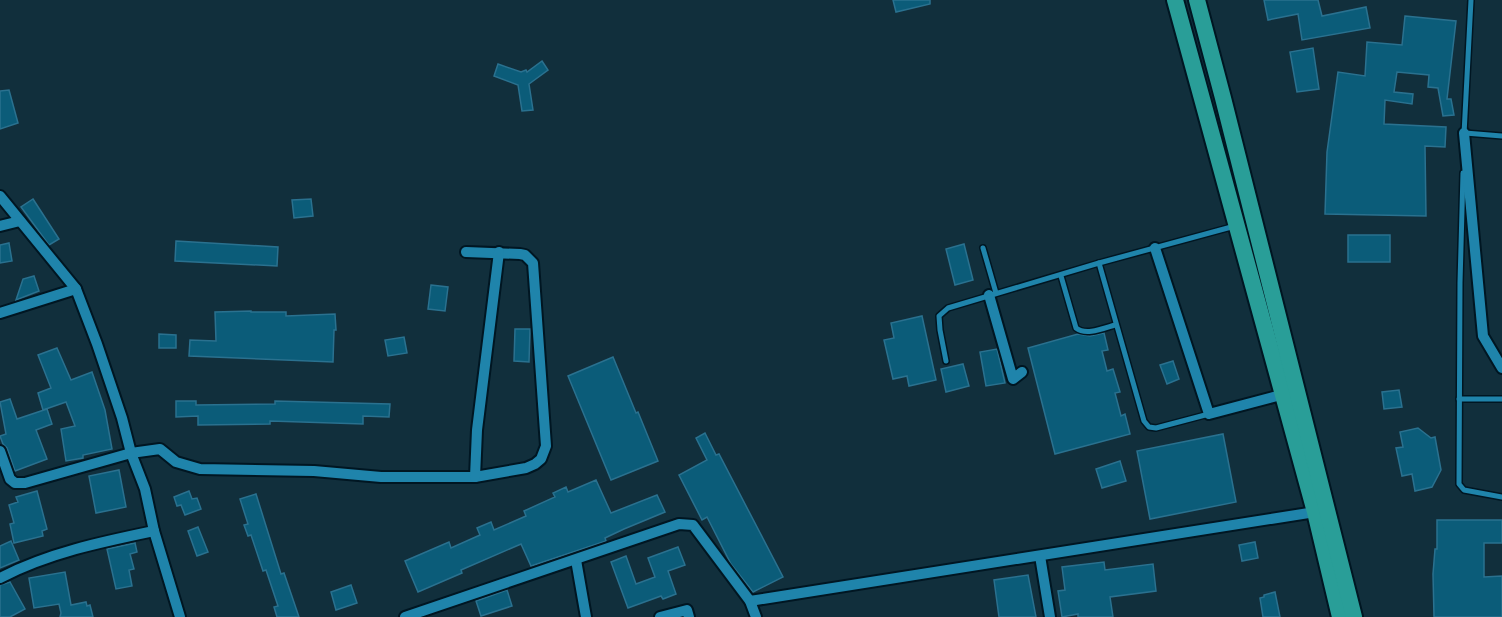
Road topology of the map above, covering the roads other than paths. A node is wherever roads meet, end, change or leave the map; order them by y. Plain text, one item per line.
1 (1175, 0) edge
2 (1197, 0) edge
3 (1471, 0) edge
4 (1464, 133) junction
5 (1502, 136) edge
6 (0, 196) edge
7 (20, 221) junction
8 (0, 226) edge
9 (1235, 226) junction
10 (982, 248) dead end
11 (1155, 248) junction
12 (466, 252) dead end
13 (499, 252) junction
14 (1099, 263) junction
15 (1061, 276) junction
16 (76, 289) junction
17 (992, 294) junction
18 (0, 313) edge
19 (1115, 325) junction
20 (946, 360) dead end
21 (1502, 368) edge
22 (1022, 372) dead end
23 (1281, 395) junction
24 (1459, 399) junction
25 (1502, 399) edge
26 (1209, 414) junction
27 (0, 451) edge
28 (131, 453) junction
29 (475, 477) junction
30 (1502, 497) edge
31 (1315, 512) junction
32 (154, 531) junction
33 (1040, 556) junction
34 (576, 560) junction
35 (0, 578) edge
36 (750, 601) junction
37 (180, 617) edge
38 (405, 617) edge
39 (586, 617) edge
40 (660, 617) edge
41 (689, 617) edge
42 (756, 617) edge
43 (1050, 617) edge
44 (1340, 617) edge
45 (1354, 617) edge

1 - 9 main road
2 - 45 main road
3 - 4 lane
4 - 5 lane
4 - 21 street
4 - 24 lane
6 - 7 street
7 - 8 street
7 - 16 street
9 - 11 lane
9 - 23 main road
10 - 17 lane
11 - 14 lane
11 - 26 street
12 - 13 street
13 - 29 street
13 - 29 street
14 - 15 lane
14 - 19 lane
15 - 17 lane
15 - 19 lane
16 - 18 street
16 - 28 street
17 - 20 lane
17 - 22 street
19 - 26 lane
23 - 26 street
23 - 31 main road
24 - 25 lane
24 - 30 lane
27 - 28 street
28 - 29 street
28 - 32 street
31 - 33 street
31 - 44 main road
32 - 35 street
32 - 37 street
33 - 36 street
33 - 43 street
34 - 36 street
34 - 38 street
34 - 39 street
36 - 42 street
40 - 41 street

